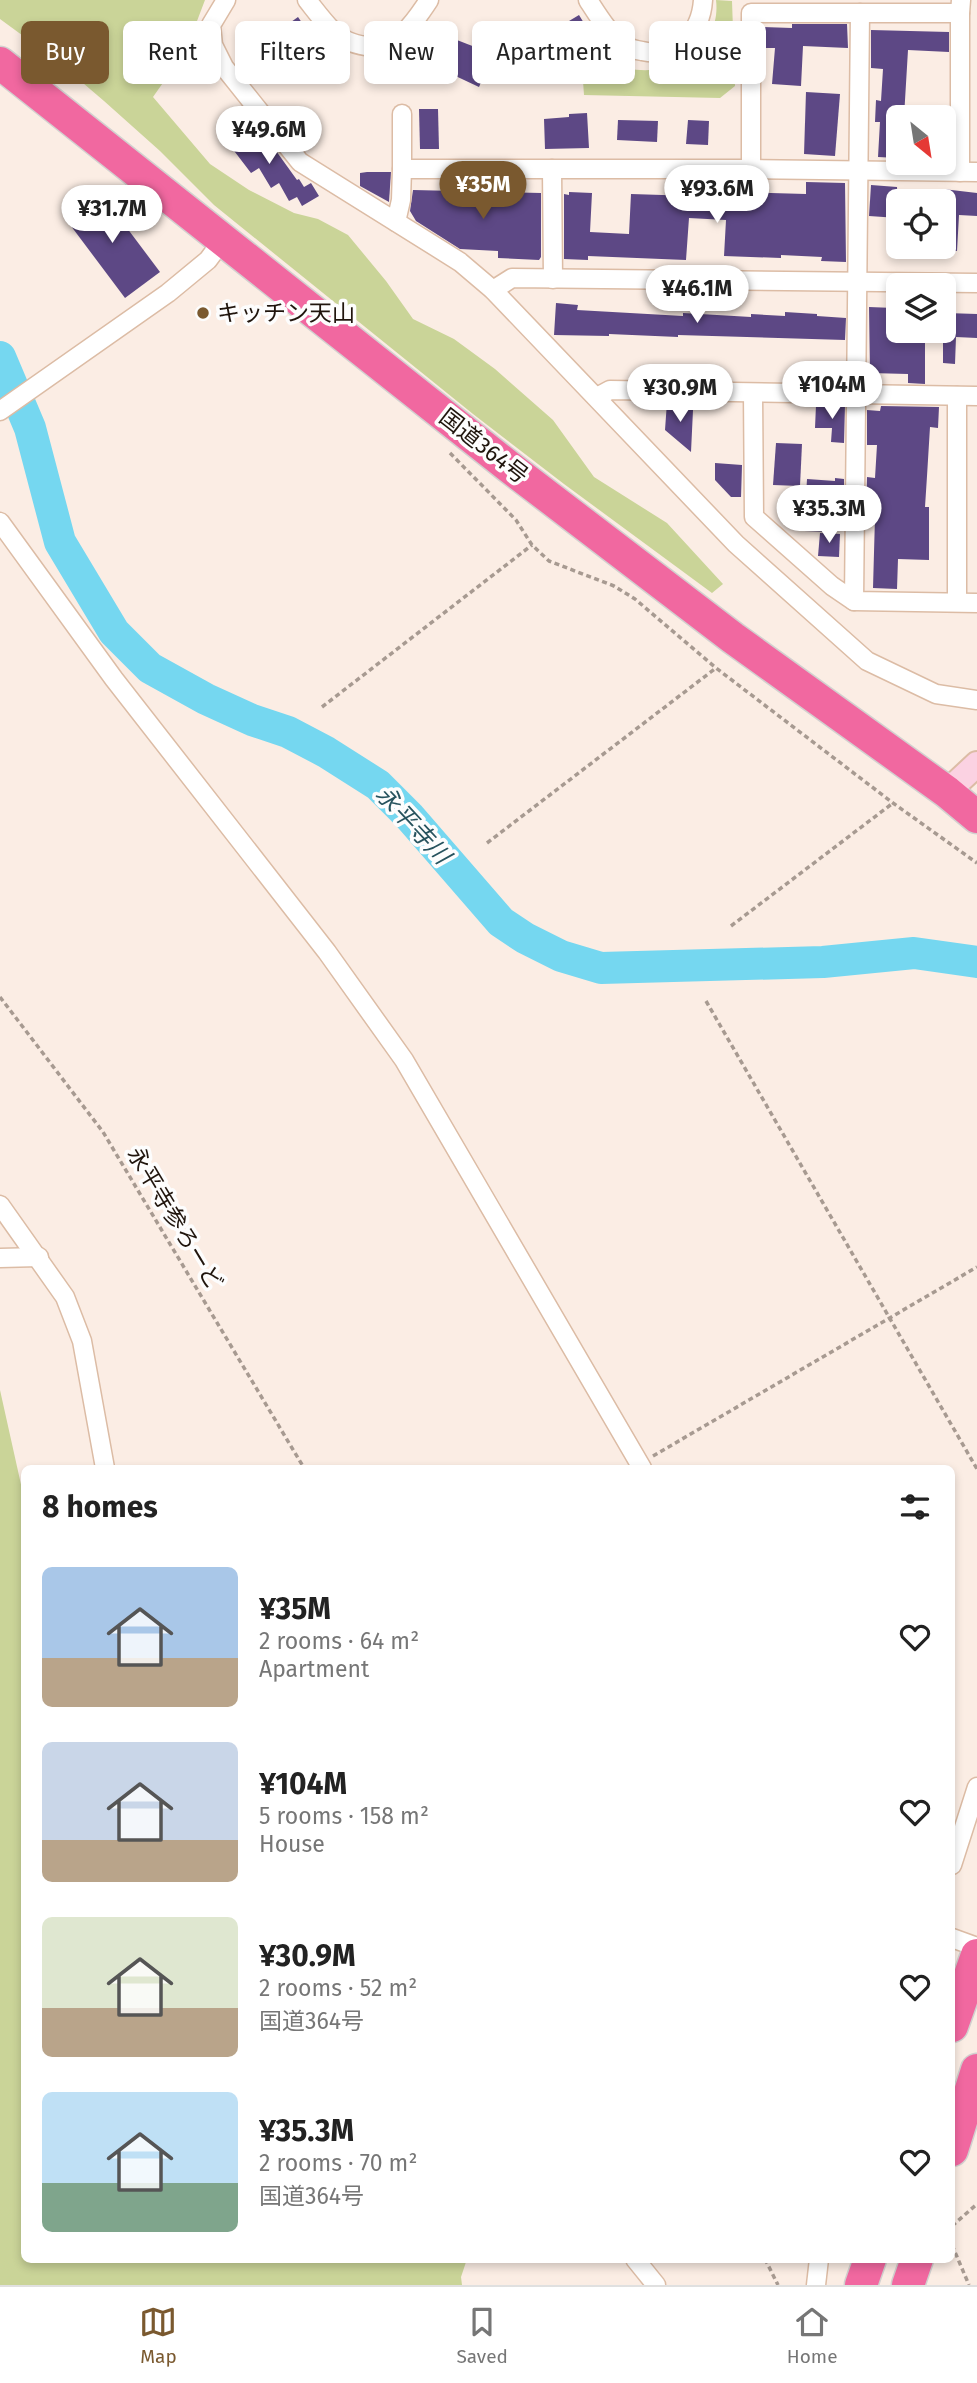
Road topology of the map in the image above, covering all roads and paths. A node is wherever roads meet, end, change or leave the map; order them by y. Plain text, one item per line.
1 (226, 0) edge
2 (307, 0) edge
3 (429, 0) edge
4 (588, 0) edge
5 (703, 0) edge
6 (961, 6) edge
7 (860, 13) junction
8 (5, 76) edge
9 (402, 114) dead end
10 (402, 169) junction
11 (552, 169) junction
12 (751, 169) junction
13 (858, 172) junction
14 (968, 172) edge
15 (397, 222) junction
16 (222, 241) junction
17 (553, 279) junction
18 (856, 281) junction
19 (977, 282) edge
20 (494, 290) junction
21 (752, 393) junction
22 (855, 394) junction
23 (957, 396) junction
24 (977, 396) edge
25 (597, 397) junction
26 (1, 410) edge
27 (444, 446) dead end
28 (0, 522) edge
29 (532, 545) junction
30 (854, 601) junction
31 (957, 602) junction
32 (977, 603) edge
33 (716, 668) junction
34 (977, 700) edge
35 (322, 707) dead end
36 (977, 764) edge
37 (947, 792) junction
38 (893, 803) junction
39 (977, 817) edge
40 (488, 843) dead end
41 (977, 863) edge
42 (731, 926) dead end
43 (0, 997) edge
44 (706, 1002) dead end
45 (0, 1205) edge
46 (39, 1257) junction
47 (0, 1258) edge
48 (977, 1266) edge
49 (888, 1317) junction
50 (104, 1465) edge
51 (302, 1465) edge
52 (639, 1465) edge
53 (642, 1465) edge
54 (977, 1469) edge
55 (977, 1787) edge
56 (955, 1856) edge
57 (955, 1939) edge
58 (977, 1947) edge
59 (977, 1955) edge
60 (955, 2017) edge
61 (977, 2070) edge
62 (955, 2140) edge
63 (977, 2204) edge
64 (955, 2223) edge
65 (955, 2252) edge
66 (638, 2263) edge
67 (767, 2263) edge
68 (819, 2263) edge
69 (869, 2263) edge
70 (915, 2263) edge
71 (656, 2285) edge
72 (778, 2285) edge
73 (816, 2285) edge
74 (861, 2285) edge
75 (908, 2285) edge
76 (969, 2285) edge

1 - 15 street
2 - 3 street
4 - 5 street
6 - 7 street
6 - 14 street
7 - 12 street
7 - 13 street
8 - 16 highway, 国道364号
9 - 10 street
10 - 11 street
10 - 15 street
11 - 12 street
11 - 17 street
12 - 13 street
13 - 14 street
13 - 18 street
15 - 20 street
16 - 26 street
16 - 37 highway, 国道364号
17 - 18 street
17 - 20 street
18 - 19 street
18 - 22 street
20 - 25 street
21 - 22 street
21 - 25 street
21 - 30 street
22 - 23 street
22 - 30 street
23 - 24 street
23 - 31 street
25 - 34 street
27 - 29 path
28 - 52 street
29 - 33 path
29 - 35 path
30 - 31 street
31 - 32 street
33 - 38 path
33 - 40 path
36 - 37 main road
37 - 39 highway, 国道364号
38 - 41 path
38 - 42 path
43 - 51 path, 永平寺参ろーど
44 - 49 path
45 - 46 street
46 - 47 street
46 - 50 street
48 - 49 path
49 - 53 path
49 - 54 path
55 - 56 street
57 - 58 street
59 - 60 highway
61 - 62 highway
63 - 64 path
65 - 76 path
66 - 71 street
67 - 72 path
68 - 73 street
69 - 74 highway
70 - 75 highway

